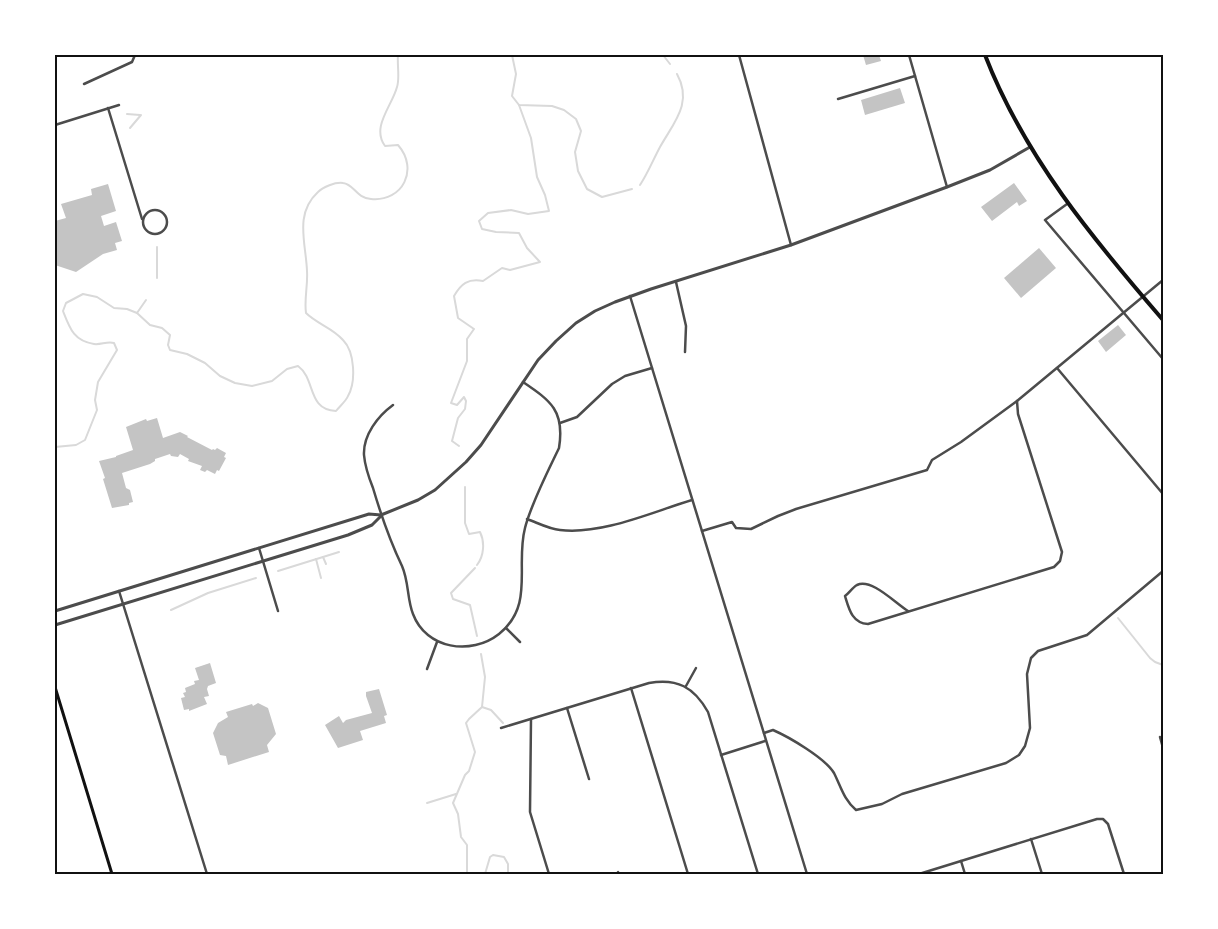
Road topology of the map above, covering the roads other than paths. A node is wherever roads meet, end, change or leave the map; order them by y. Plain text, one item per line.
1 (135, 55) edge
2 (739, 55) edge
3 (909, 55) edge
4 (984, 55) edge
5 (915, 76) junction
6 (84, 84) dead end
7 (838, 99) dead end
8 (119, 105) dead end
9 (108, 108) junction
10 (55, 125) edge
11 (1030, 147) junction
12 (947, 187) junction
13 (1067, 204) junction
14 (142, 219) junction
15 (791, 245) junction
16 (1163, 280) edge
17 (676, 282) junction
18 (630, 296) junction
19 (1142, 296) junction
20 (1123, 311) junction
21 (1163, 320) edge
22 (686, 352) dead end
23 (1163, 359) edge
24 (652, 368) junction
25 (1056, 368) junction
26 (523, 382) junction
27 (1017, 401) junction
28 (393, 405) dead end
29 (560, 423) junction
30 (1163, 494) edge
31 (692, 500) junction
32 (381, 515) junction
33 (527, 519) junction
34 (702, 531) junction
35 (259, 548) junction
36 (263, 561) junction
37 (1163, 571) edge
38 (119, 591) junction
39 (123, 604) junction
40 (55, 611) edge
41 (278, 611) dead end
42 (908, 611) junction
43 (55, 625) edge
44 (506, 628) junction
45 (437, 642) junction
46 (520, 642) dead end
47 (696, 668) dead end
48 (427, 669) dead end
49 (686, 686) junction
50 (55, 688) edge
51 (631, 688) junction
52 (567, 708) junction
53 (531, 719) junction
54 (500, 728) dead end
55 (764, 733) junction
56 (1160, 737) dead end
57 (766, 740) junction
58 (1163, 748) edge
59 (721, 754) junction
60 (589, 779) dead end
61 (1031, 839) junction
62 (960, 861) junction
63 (112, 874) edge
64 (207, 874) edge
65 (549, 874) edge
66 (688, 874) edge
67 (758, 874) edge
68 (807, 874) edge
69 (919, 874) edge
70 (965, 874) edge
71 (1042, 874) edge
72 (1124, 874) edge

1 - 6 street
2 - 15 street
3 - 5 street
4 - 11 highway
5 - 7 street
5 - 12 street
8 - 9 street
9 - 10 street
9 - 14 street
11 - 12 street
11 - 13 highway
12 - 15 street
13 - 19 highway
13 - 20 street
14 - 14 street
15 - 17 street
16 - 19 street
17 - 18 street
17 - 22 street
18 - 24 street
18 - 26 street
19 - 20 street
19 - 21 highway
20 - 23 street
20 - 25 street
24 - 29 street
24 - 31 street
25 - 27 street
25 - 30 street
26 - 29 street
26 - 32 street
27 - 34 street
27 - 42 street
28 - 32 street
29 - 33 street
31 - 33 street
31 - 34 street
32 - 35 street
32 - 36 street
32 - 45 street
33 - 44 street
34 - 55 street
35 - 36 street
35 - 38 street
36 - 39 street
36 - 41 street
37 - 55 street
38 - 39 street
38 - 40 street
39 - 43 street
39 - 64 street
42 - 42 street
44 - 45 street
44 - 46 street
45 - 48 street
47 - 49 street
49 - 51 street
49 - 59 street
50 - 63 main road
51 - 52 street
51 - 66 street
52 - 53 street
52 - 60 street
53 - 54 street
53 - 65 street
55 - 57 street
56 - 58 street
57 - 59 street
57 - 68 street
59 - 67 street
61 - 62 street
61 - 71 street
61 - 72 street
62 - 69 street
62 - 70 street

